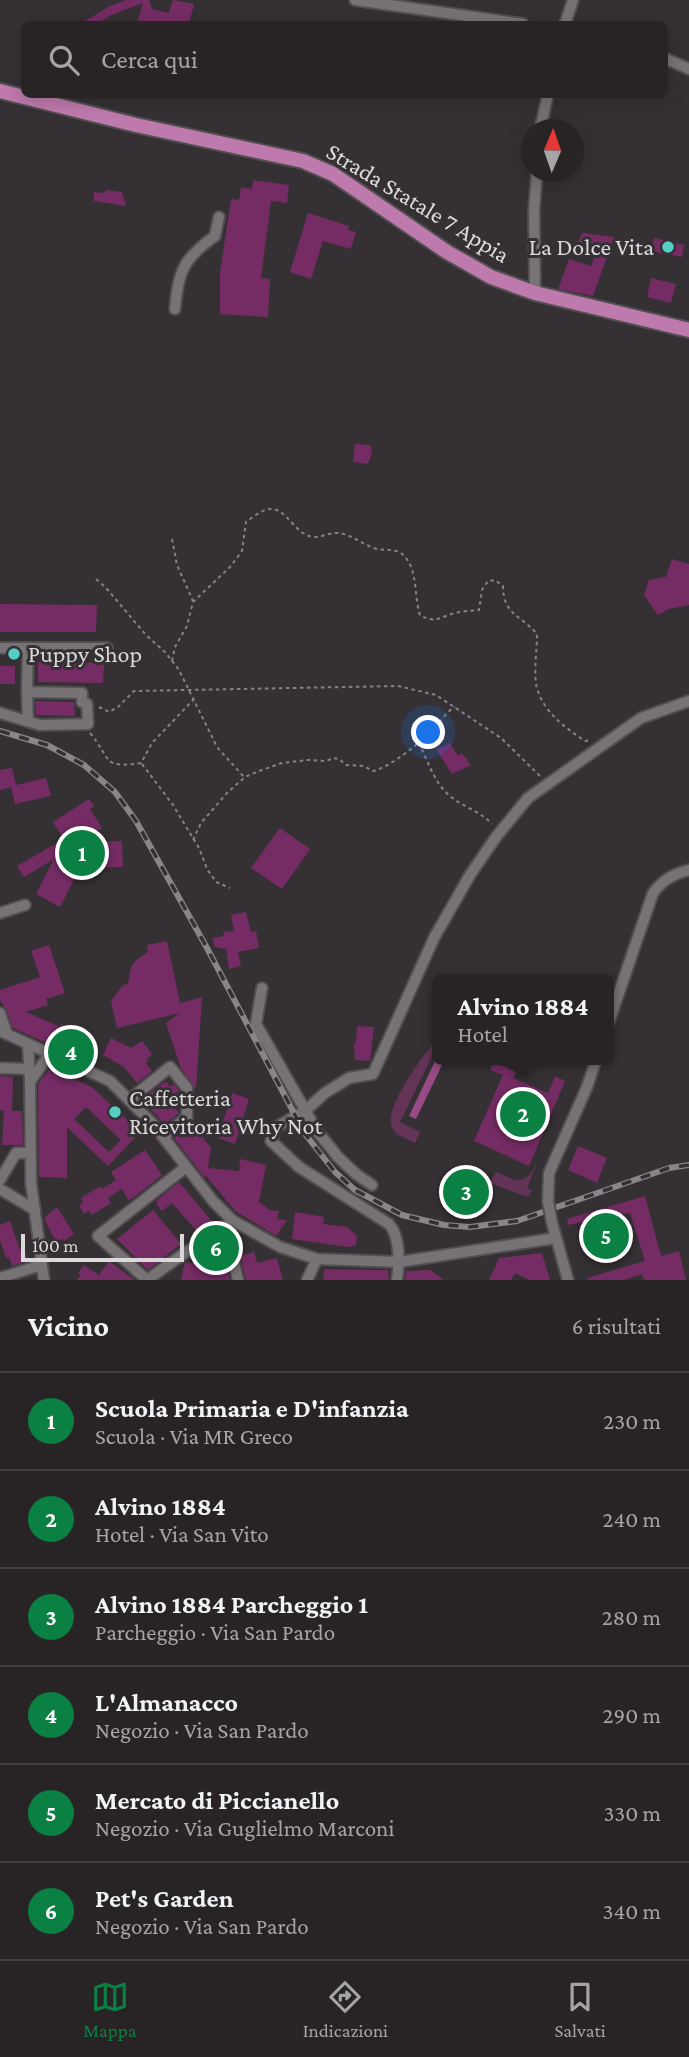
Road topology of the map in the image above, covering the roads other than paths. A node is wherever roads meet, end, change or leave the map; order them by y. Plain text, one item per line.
1 (355, 0) edge
2 (572, 0) edge
3 (502, 21) edge
4 (567, 21) edge
5 (668, 60) edge
6 (689, 69) edge
7 (0, 91) edge
8 (21, 96) edge
9 (28, 98) edge
10 (547, 98) edge
11 (542, 119) edge
12 (536, 182) edge
13 (219, 217) dead end
14 (535, 293) junction
15 (174, 309) dead end
16 (689, 330) edge
17 (0, 648) edge
18 (28, 648) junction
19 (107, 648) dead end
20 (27, 692) junction
21 (689, 701) edge
22 (0, 713) edge
23 (28, 721) junction
24 (689, 870) edge
25 (25, 905) dead end
26 (0, 914) edge
27 (262, 988) dead end
28 (614, 1007) edge
29 (0, 1013) edge
30 (4, 1032) edge
31 (28, 1044) junction
32 (51, 1054) junction
33 (594, 1065) edge
34 (0, 1068) edge
35 (29, 1069) junction
36 (30, 1082) junction
37 (129, 1100) junction
38 (306, 1110) junction
39 (163, 1137) junction
40 (0, 1150) edge
41 (30, 1153) junction
42 (12, 1156) junction
43 (186, 1167) junction
44 (0, 1180) edge
45 (372, 1185) dead end
46 (0, 1189) edge
47 (35, 1210) junction
48 (229, 1223) junction
49 (556, 1238) junction
50 (317, 1259) junction
51 (399, 1262) junction
52 (41, 1265) junction
53 (0, 1278) edge
54 (44, 1280) edge
55 (147, 1280) edge
56 (238, 1280) edge
57 (307, 1280) edge
58 (397, 1280) edge
59 (568, 1280) edge

1 - 3 street
2 - 4 street
5 - 6 street
7 - 8 main road, Strada Statale 7 Appia
9 - 14 main road, Strada Statale 7 Appia
10 - 11 street
12 - 14 street
13 - 15 street
14 - 16 main road, Strada Statale 7 Appia
17 - 18 street
18 - 19 street
18 - 20 street
20 - 23 street
20 - 23 street
21 - 38 street
22 - 23 street
24 - 28 street
25 - 26 street
27 - 38 street
29 - 30 street
30 - 31 street
31 - 32 street
31 - 35 street
32 - 36 street
32 - 37 street
33 - 49 street, bridge
34 - 35 street
35 - 36 street
36 - 41 street
37 - 39 street
37 - 39 street
38 - 45 street
38 - 51 street
39 - 43 street
40 - 42 street
41 - 42 street
41 - 47 street
42 - 44 street
43 - 48 street
43 - 55 street
46 - 47 street
47 - 52 street
48 - 50 street
48 - 55 street
48 - 56 street
49 - 51 street
49 - 59 street
50 - 51 street
50 - 57 street
51 - 58 street
52 - 53 street
52 - 54 street

